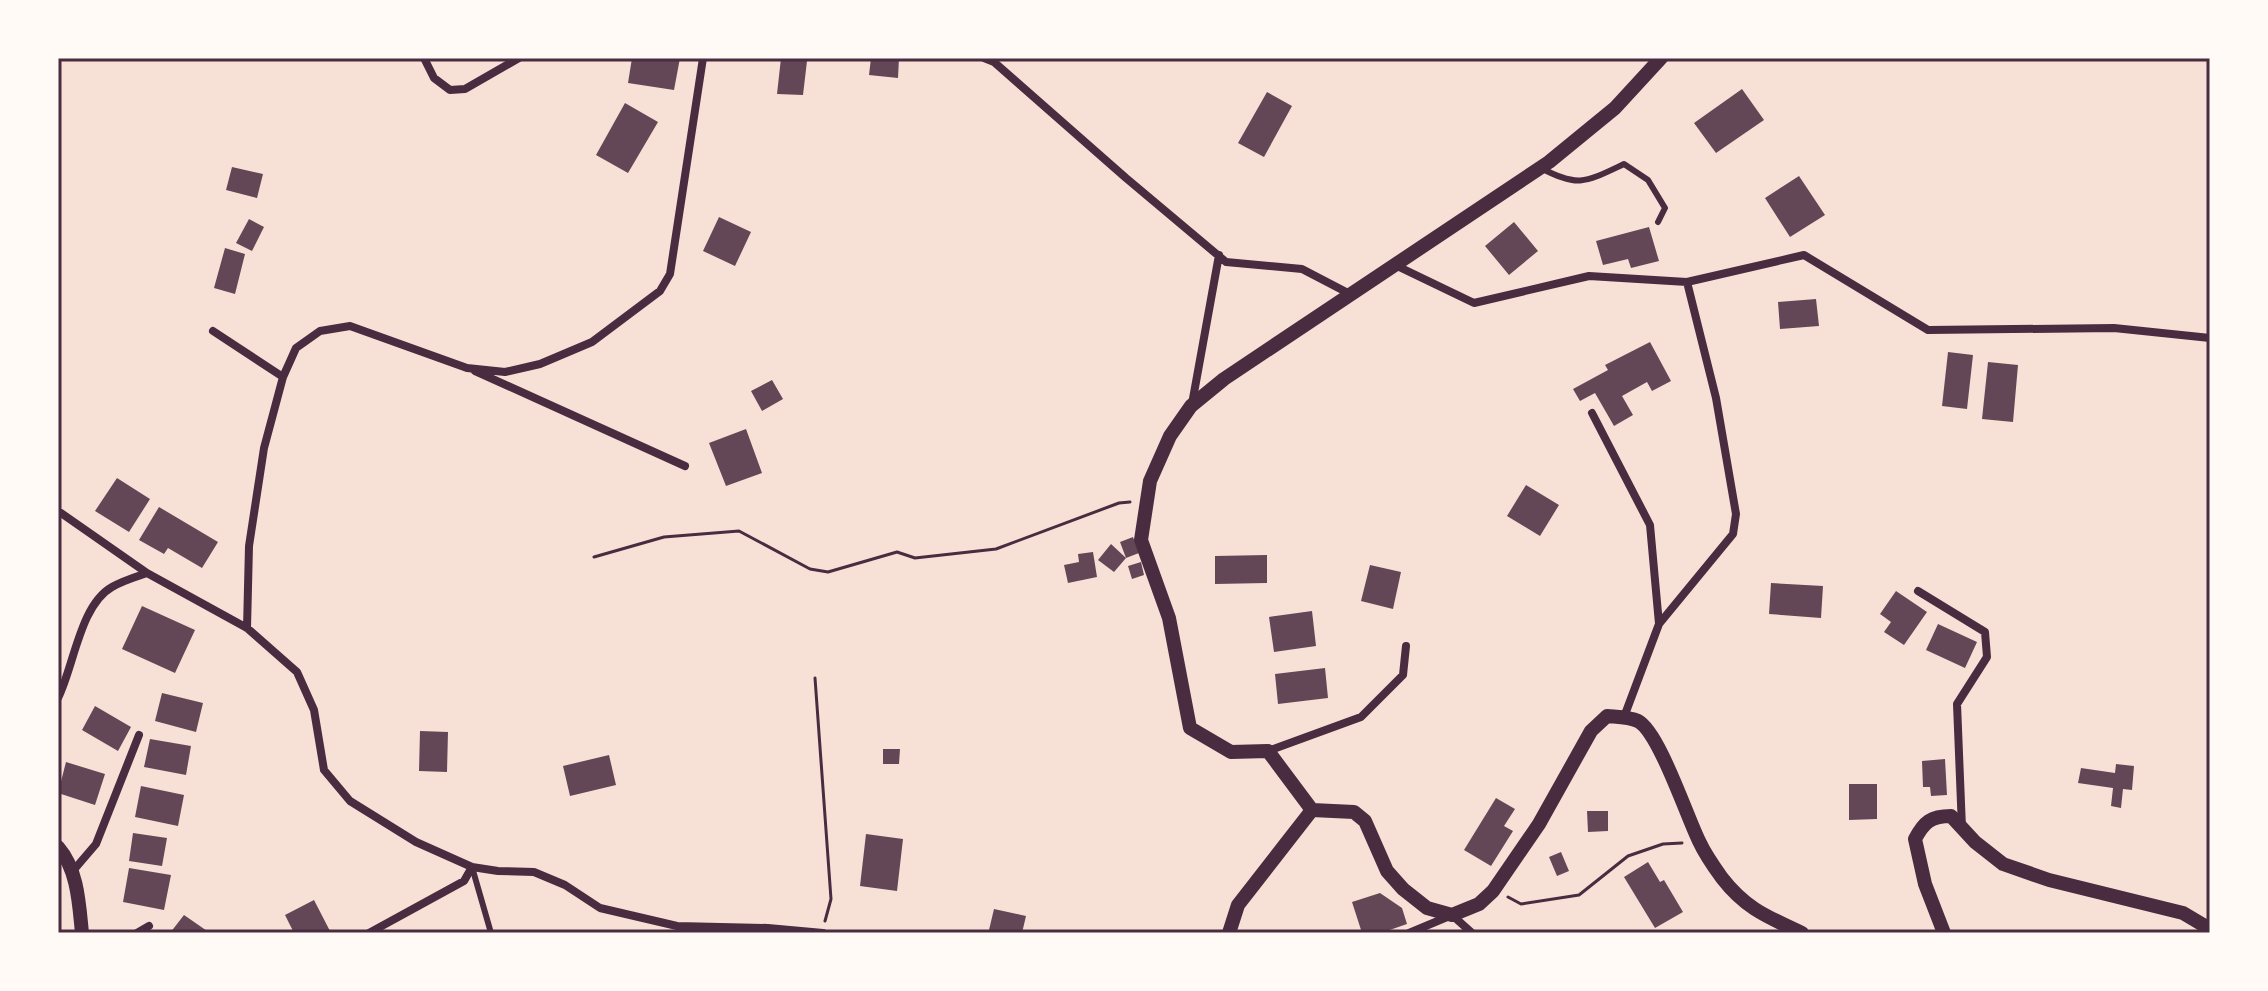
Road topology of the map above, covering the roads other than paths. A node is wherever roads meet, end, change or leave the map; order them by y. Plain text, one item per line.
1 (424, 58) edge
2 (519, 58) edge
3 (703, 58) edge
4 (984, 58) edge
5 (1661, 58) edge
6 (1541, 168) junction
7 (1658, 222) dead end
8 (1219, 255) junction
9 (1395, 265) junction
10 (1687, 282) junction
11 (1352, 295) junction
12 (213, 331) dead end
13 (2210, 338) edge
14 (467, 368) junction
15 (283, 377) junction
16 (1191, 406) junction
17 (1592, 413) dead end
18 (685, 466) dead end
19 (61, 513) dead end
20 (147, 573) junction
21 (1918, 591) dead end
22 (1659, 624) junction
23 (247, 628) junction
24 (1406, 646) dead end
25 (69, 673) junction
26 (58, 675) edge
27 (58, 698) edge
28 (1624, 717) junction
29 (139, 735) dead end
30 (1268, 751) junction
31 (1312, 810) junction
32 (1962, 829) junction
33 (58, 847) edge
34 (472, 867) junction
35 (72, 872) junction
36 (1452, 915) junction
37 (149, 926) dead end
38 (2210, 929) edge
39 (767, 930) edge
40 (82, 933) edge
41 (137, 933) edge
42 (369, 933) edge
43 (491, 933) edge
44 (823, 933) edge
45 (1229, 933) edge
46 (1409, 933) edge
47 (1472, 933) edge
48 (1802, 933) edge
49 (1944, 933) edge

1 - 2 street
3 - 14 street
4 - 8 street
5 - 6 street
6 - 7 lane
6 - 9 street
8 - 11 street
8 - 16 street
9 - 10 street
9 - 11 street
10 - 13 street
10 - 22 street
11 - 16 street
12 - 15 street
14 - 15 street
14 - 18 street
15 - 23 street
16 - 30 street
17 - 22 street
19 - 20 street
20 - 23 street
20 - 25 street
21 - 32 street
22 - 28 street
23 - 34 street
24 - 30 street
25 - 26 street
25 - 27 street
28 - 36 street
28 - 48 street
29 - 35 street
30 - 31 street
31 - 36 street
31 - 45 street
32 - 38 street
32 - 49 street
33 - 35 street
34 - 39 street
34 - 42 street
34 - 43 lane
35 - 40 street
36 - 46 street
36 - 47 street
37 - 41 street
39 - 44 street

